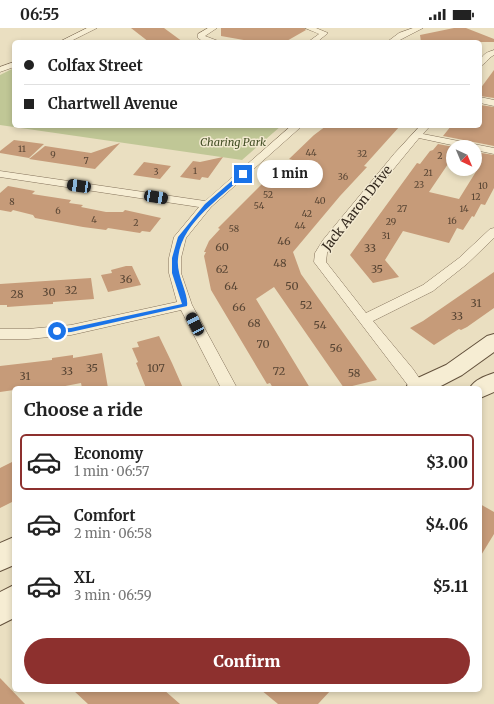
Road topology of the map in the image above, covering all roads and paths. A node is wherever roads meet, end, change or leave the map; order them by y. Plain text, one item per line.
1 (93, 28) edge
2 (213, 28) edge
3 (309, 28) edge
4 (419, 28) edge
5 (67, 40) edge
6 (208, 40) edge
7 (315, 40) edge
8 (394, 40) edge
9 (494, 52) edge
10 (482, 61) edge
11 (12, 65) edge
12 (0, 70) edge
13 (482, 100) edge
14 (494, 103) edge
15 (295, 128) edge
16 (423, 128) edge
17 (416, 135) junction
18 (446, 141) edge
19 (482, 148) edge
20 (494, 151) edge
21 (0, 174) edge
22 (207, 205) junction
23 (494, 232) edge
24 (185, 305) junction
25 (364, 320) junction
26 (0, 334) edge
27 (494, 341) edge
28 (494, 381) edge
29 (228, 386) edge
30 (417, 386) edge
31 (422, 386) edge
32 (482, 389) edge
33 (12, 551) edge
34 (0, 558) edge
35 (12, 601) edge
36 (0, 610) edge

1 - 5 street
2 - 6 street
3 - 7 street
4 - 8 street
9 - 10 street
11 - 12 street
13 - 14 street
15 - 22 street
16 - 17 street, Jack Aaron Drive
17 - 18 street
17 - 25 street, Jack Aaron Drive
19 - 20 street
21 - 22 street
22 - 24 street
23 - 25 street
24 - 26 street
24 - 29 street
25 - 30 street, Jack Aaron Drive
27 - 31 street
28 - 32 street
33 - 34 street
35 - 36 street

